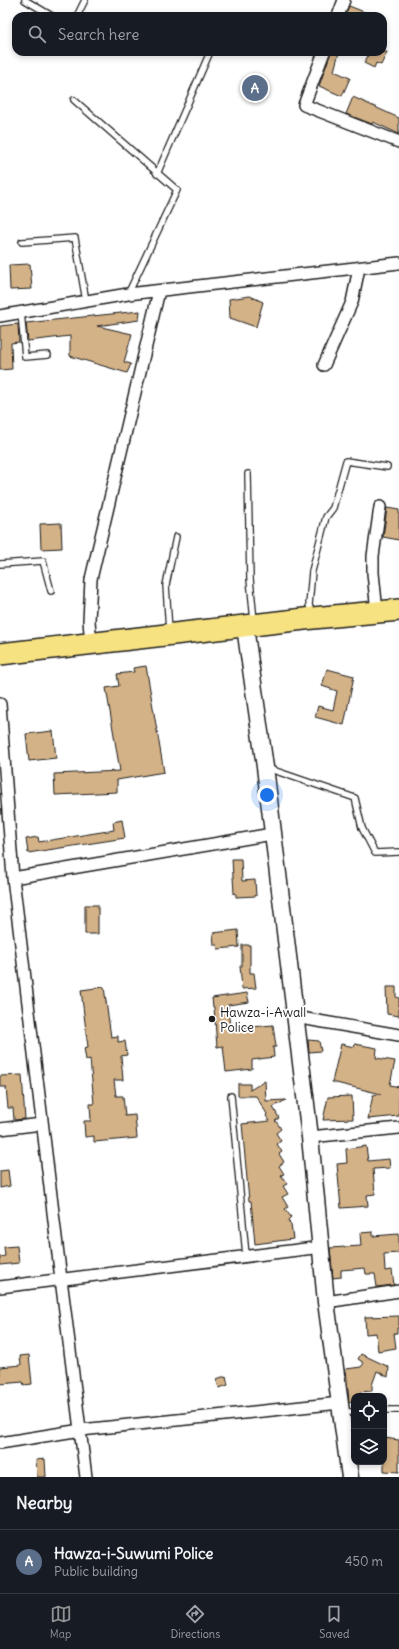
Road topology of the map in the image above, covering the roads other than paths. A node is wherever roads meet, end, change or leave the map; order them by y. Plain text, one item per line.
1 (25, 0) edge
2 (85, 0) edge
3 (344, 0) edge
4 (45, 12) edge
5 (80, 12) edge
6 (340, 12) edge
7 (208, 56) edge
8 (322, 56) edge
9 (74, 100) dead end
10 (399, 142) edge
11 (157, 174) junction
12 (22, 242) dead end
13 (399, 263) edge
14 (359, 268) junction
15 (159, 291) junction
16 (128, 294) junction
17 (86, 301) junction
18 (21, 312) junction
19 (0, 316) edge
20 (48, 355) dead end
21 (324, 365) dead end
22 (387, 467) dead end
23 (248, 474) dead end
24 (380, 508) dead end
25 (176, 537) dead end
26 (0, 564) edge
27 (51, 591) dead end
28 (399, 610) edge
29 (377, 612) junction
30 (313, 618) junction
31 (250, 626) junction
32 (169, 635) junction
33 (90, 644) junction
34 (0, 654) edge
35 (0, 704) edge
36 (265, 767) junction
37 (272, 834) junction
38 (399, 852) edge
39 (13, 878) junction
40 (295, 1017) junction
41 (399, 1035) edge
42 (231, 1096) dead end
43 (42, 1124) junction
44 (399, 1128) edge
45 (0, 1129) edge
46 (310, 1137) junction
47 (322, 1246) junction
48 (246, 1255) junction
49 (61, 1279) junction
50 (0, 1287) edge
51 (399, 1291) edge
52 (326, 1302) junction
53 (345, 1409) edge
54 (387, 1410) edge
55 (399, 1410) edge
56 (81, 1430) junction
57 (0, 1443) edge
58 (86, 1477) edge
59 (350, 1477) edge

1 - 4 lane
2 - 5 lane
3 - 6 street
7 - 11 lane
8 - 10 street
9 - 11 lane
11 - 16 lane
12 - 17 lane
13 - 14 street
14 - 15 street
14 - 21 street
15 - 16 street
15 - 33 street
16 - 17 street
17 - 18 street
18 - 19 street
18 - 20 lane
22 - 30 lane
23 - 31 lane
24 - 29 street
25 - 32 lane
26 - 27 lane
28 - 29 highway
29 - 30 highway
30 - 31 highway
31 - 32 highway
31 - 36 street
32 - 33 highway
33 - 34 highway
35 - 39 street
36 - 37 street
36 - 38 lane
37 - 39 street
37 - 40 street
39 - 43 street
40 - 41 street
40 - 46 street
42 - 48 lane
43 - 45 street
43 - 49 street
44 - 46 street
46 - 47 street
47 - 48 street
47 - 52 street
48 - 49 street
49 - 50 street
49 - 56 street
51 - 52 street
52 - 53 street
53 - 56 street
53 - 59 street
54 - 55 lane
56 - 57 street
56 - 58 street

